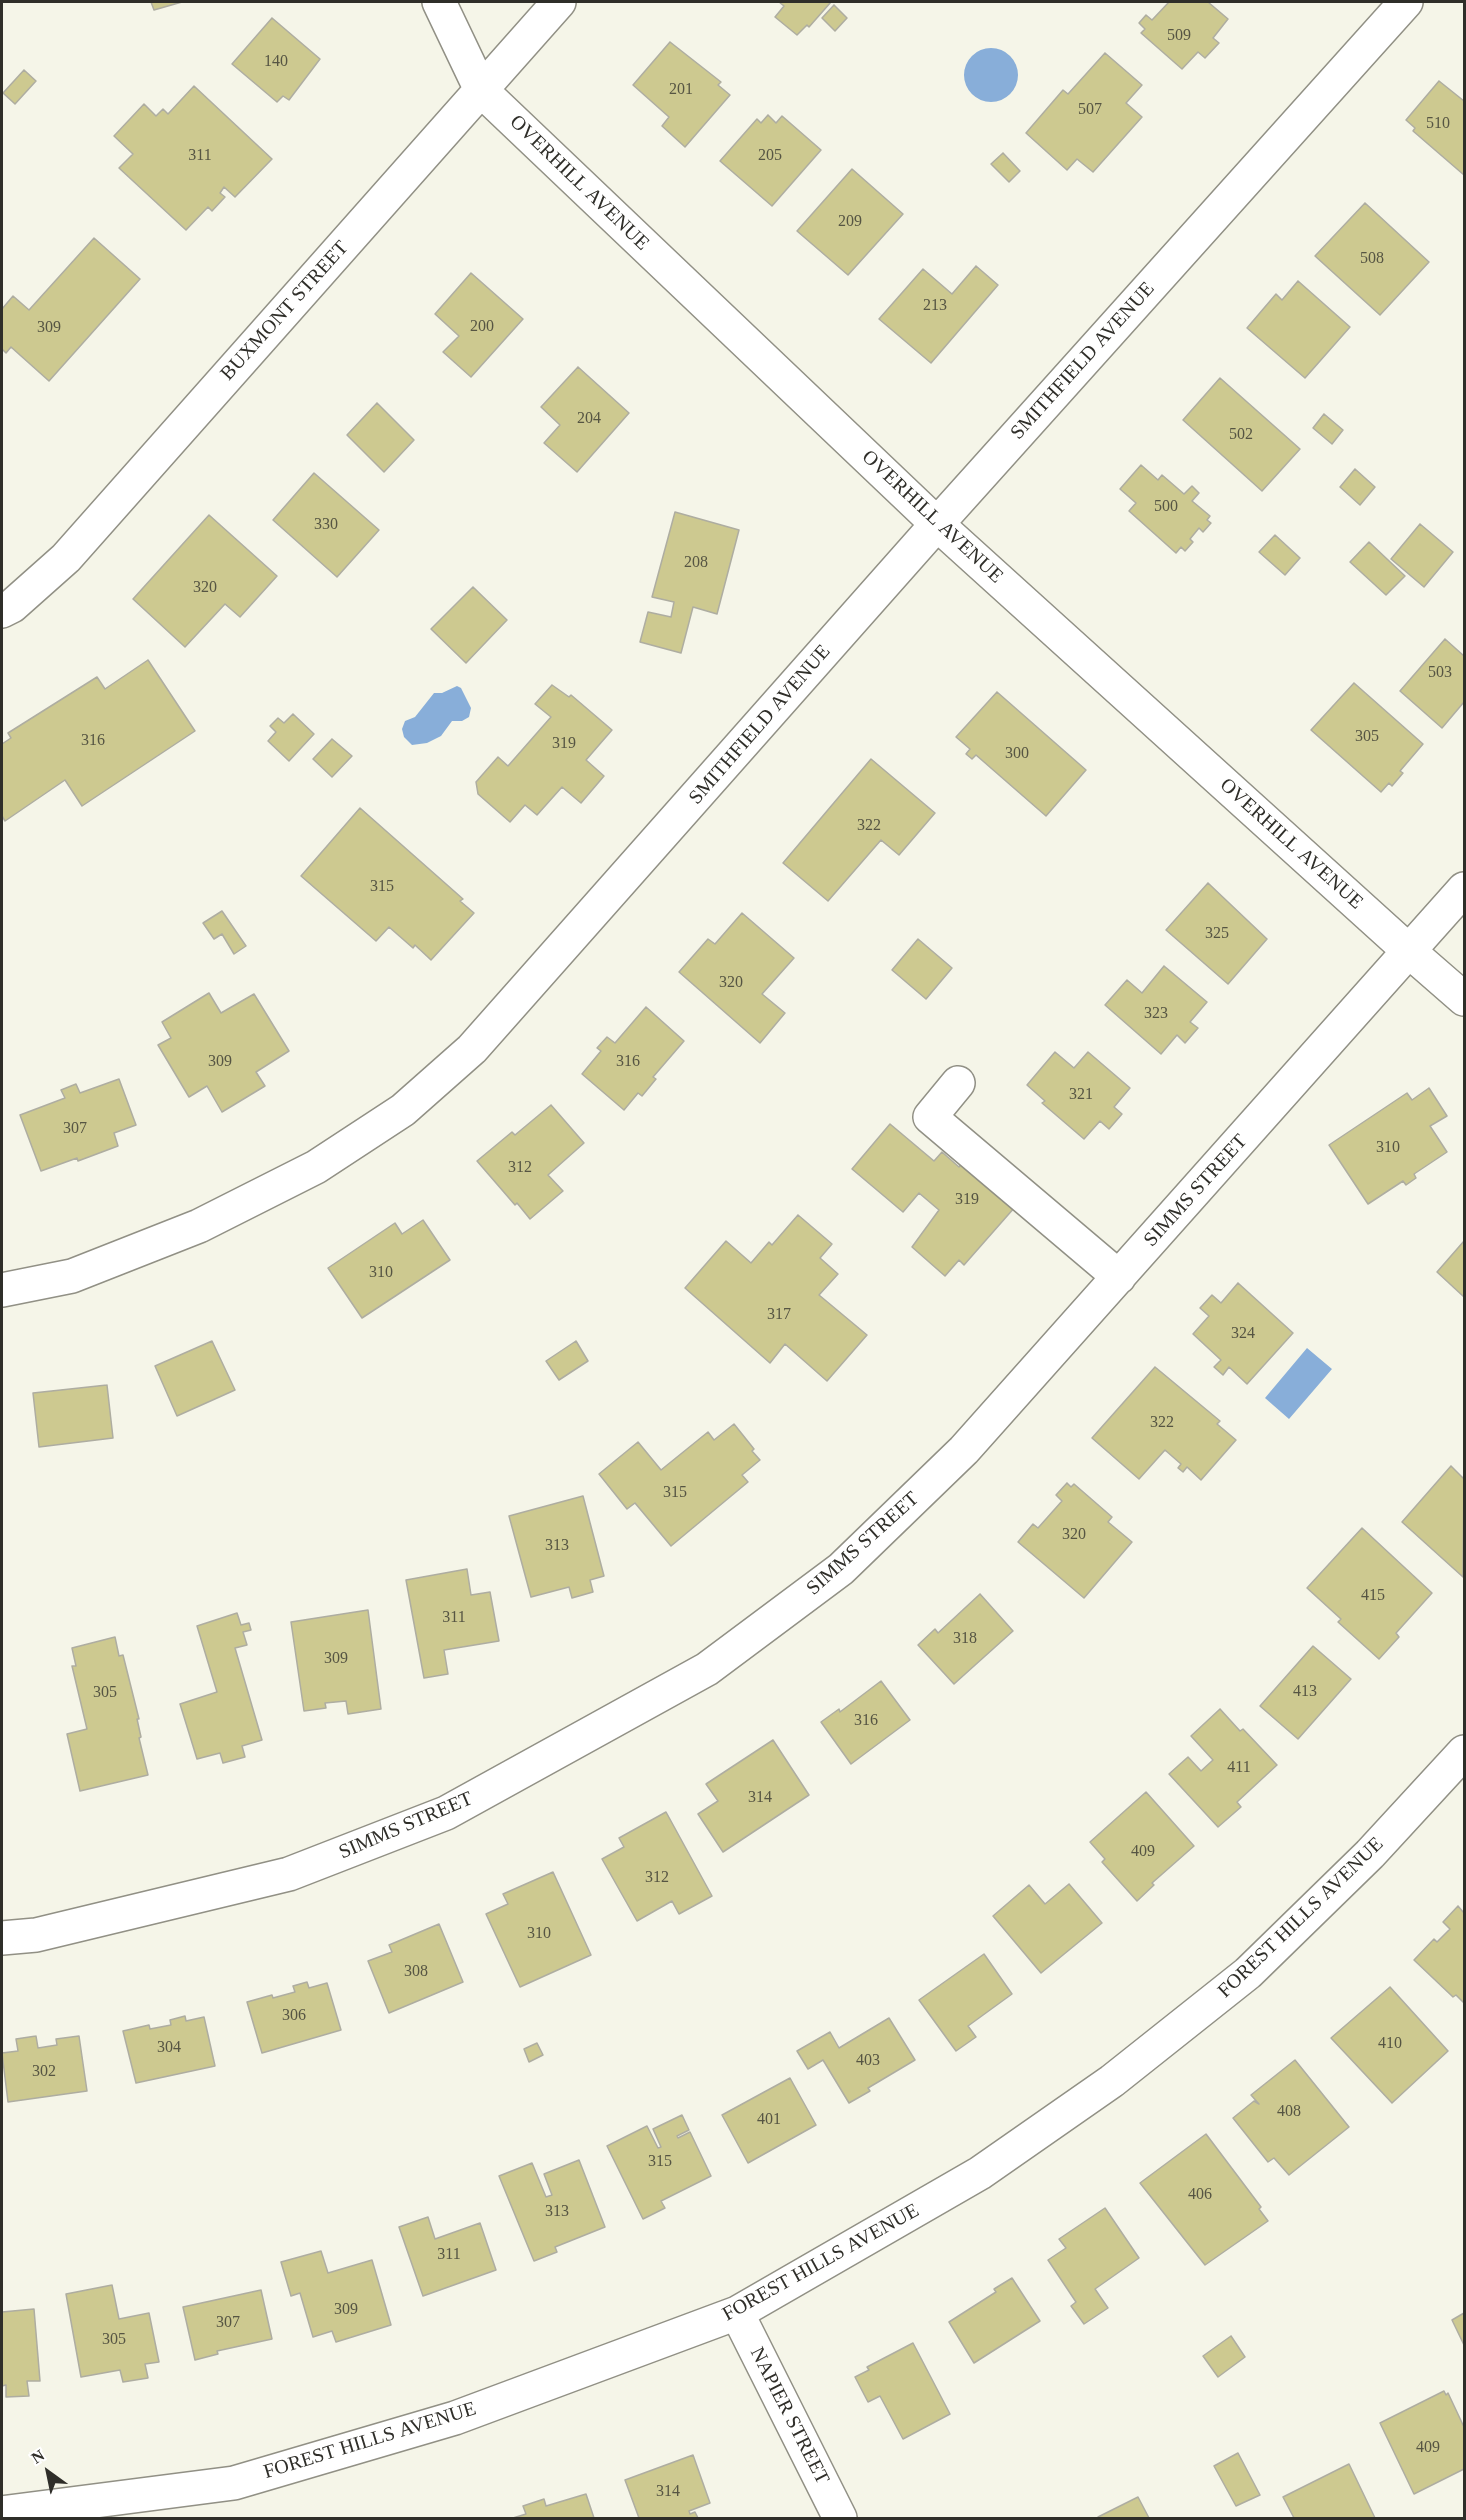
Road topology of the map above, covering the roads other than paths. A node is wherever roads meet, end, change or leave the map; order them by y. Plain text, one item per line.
1 (439, 2) edge
2 (559, 2) edge
3 (1406, 2) edge
4 (481, 90) junction
5 (937, 524) junction
6 (2, 611) edge
7 (1464, 889) edge
8 (1410, 952) junction
9 (1464, 999) edge
10 (958, 1083) dead end
11 (1119, 1276) junction
12 (2, 1290) edge
13 (1464, 1752) edge
14 (2, 1938) edge
15 (737, 2313) junction
16 (2, 2513) edge
17 (840, 2518) edge

1 - 4 street, OVERHILL AVENUE
2 - 4 street, BUXMONT STREET
3 - 5 street, SMITHFIELD AVENUE
4 - 5 street, OVERHILL AVENUE
4 - 6 street, BUXMONT STREET
5 - 8 street, OVERHILL AVENUE
5 - 12 street, SMITHFIELD AVENUE
7 - 8 street, SIMMS STREET
8 - 9 street, OVERHILL AVENUE
8 - 11 street, SIMMS STREET
10 - 11 street
11 - 14 street, SIMMS STREET
13 - 15 street, FOREST HILLS AVENUE
15 - 16 street, FOREST HILLS AVENUE
15 - 17 street, NAPIER STREET

